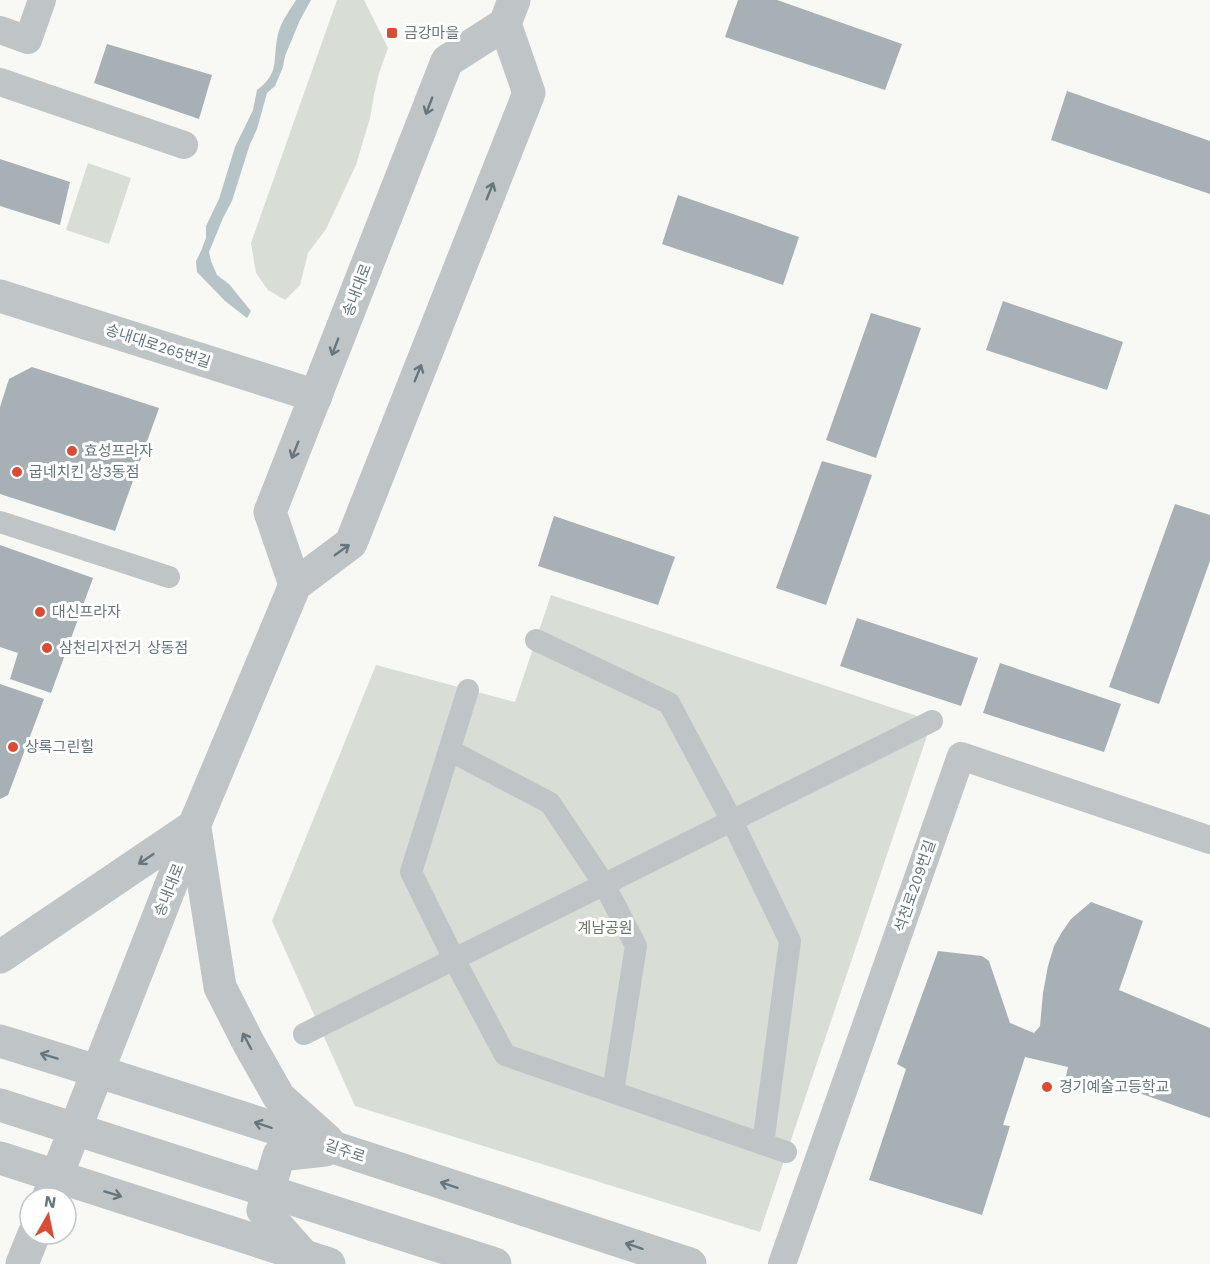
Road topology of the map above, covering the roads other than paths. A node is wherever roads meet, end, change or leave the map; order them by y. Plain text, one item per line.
1 (42, 0) edge
2 (510, 12) edge
3 (0, 30) edge
4 (0, 82) edge
5 (184, 145) dead end
6 (0, 296) edge
7 (316, 396) junction
8 (0, 522) edge
9 (169, 577) dead end
10 (294, 585) junction
11 (536, 640) dead end
12 (468, 690) dead end
13 (932, 722) dead end
14 (449, 750) junction
15 (732, 821) junction
16 (194, 826) junction
17 (1210, 840) edge
18 (604, 885) junction
19 (0, 957) edge
20 (454, 959) junction
21 (304, 1034) dead end
22 (0, 1041) edge
23 (97, 1071) junction
24 (613, 1092) junction
25 (0, 1105) edge
26 (763, 1144) junction
27 (338, 1149) junction
28 (786, 1152) dead end
29 (0, 1158) edge
30 (50, 1186) edge
31 (52, 1186) edge
32 (78, 1195) edge
33 (29, 1246) edge
34 (304, 1261) edge
35 (22, 1264) edge
36 (495, 1264) edge
37 (690, 1264) edge
38 (782, 1264) edge

1 - 3 street
2 -> 7 street, 송내대로
10 -> 2 street, 송내대로
4 - 5 street
6 - 7 street, 송내대로265번길
7 -> 10 street, 송내대로
8 - 9 street
10 - 16 street, 송내대로
11 - 15 street
12 - 14 street
13 - 15 street
14 - 18 street
14 - 20 street
15 - 18 street
15 - 26 street
16 -> 19 street
16 - 23 street, 송내대로
27 -> 16 street
17 - 38 street, 석천로209번길
18 - 20 street
18 - 24 street
20 - 21 street
20 - 24 street
23 -> 22 street, 길주로
27 -> 23 street, 길주로
23 - 31 street, 송내대로
24 - 26 street
25 - 36 street, bridge
26 - 28 street
27 - 34 street
37 -> 27 street, 길주로
29 - 30 street
32 -> 34 street
33 - 35 street

